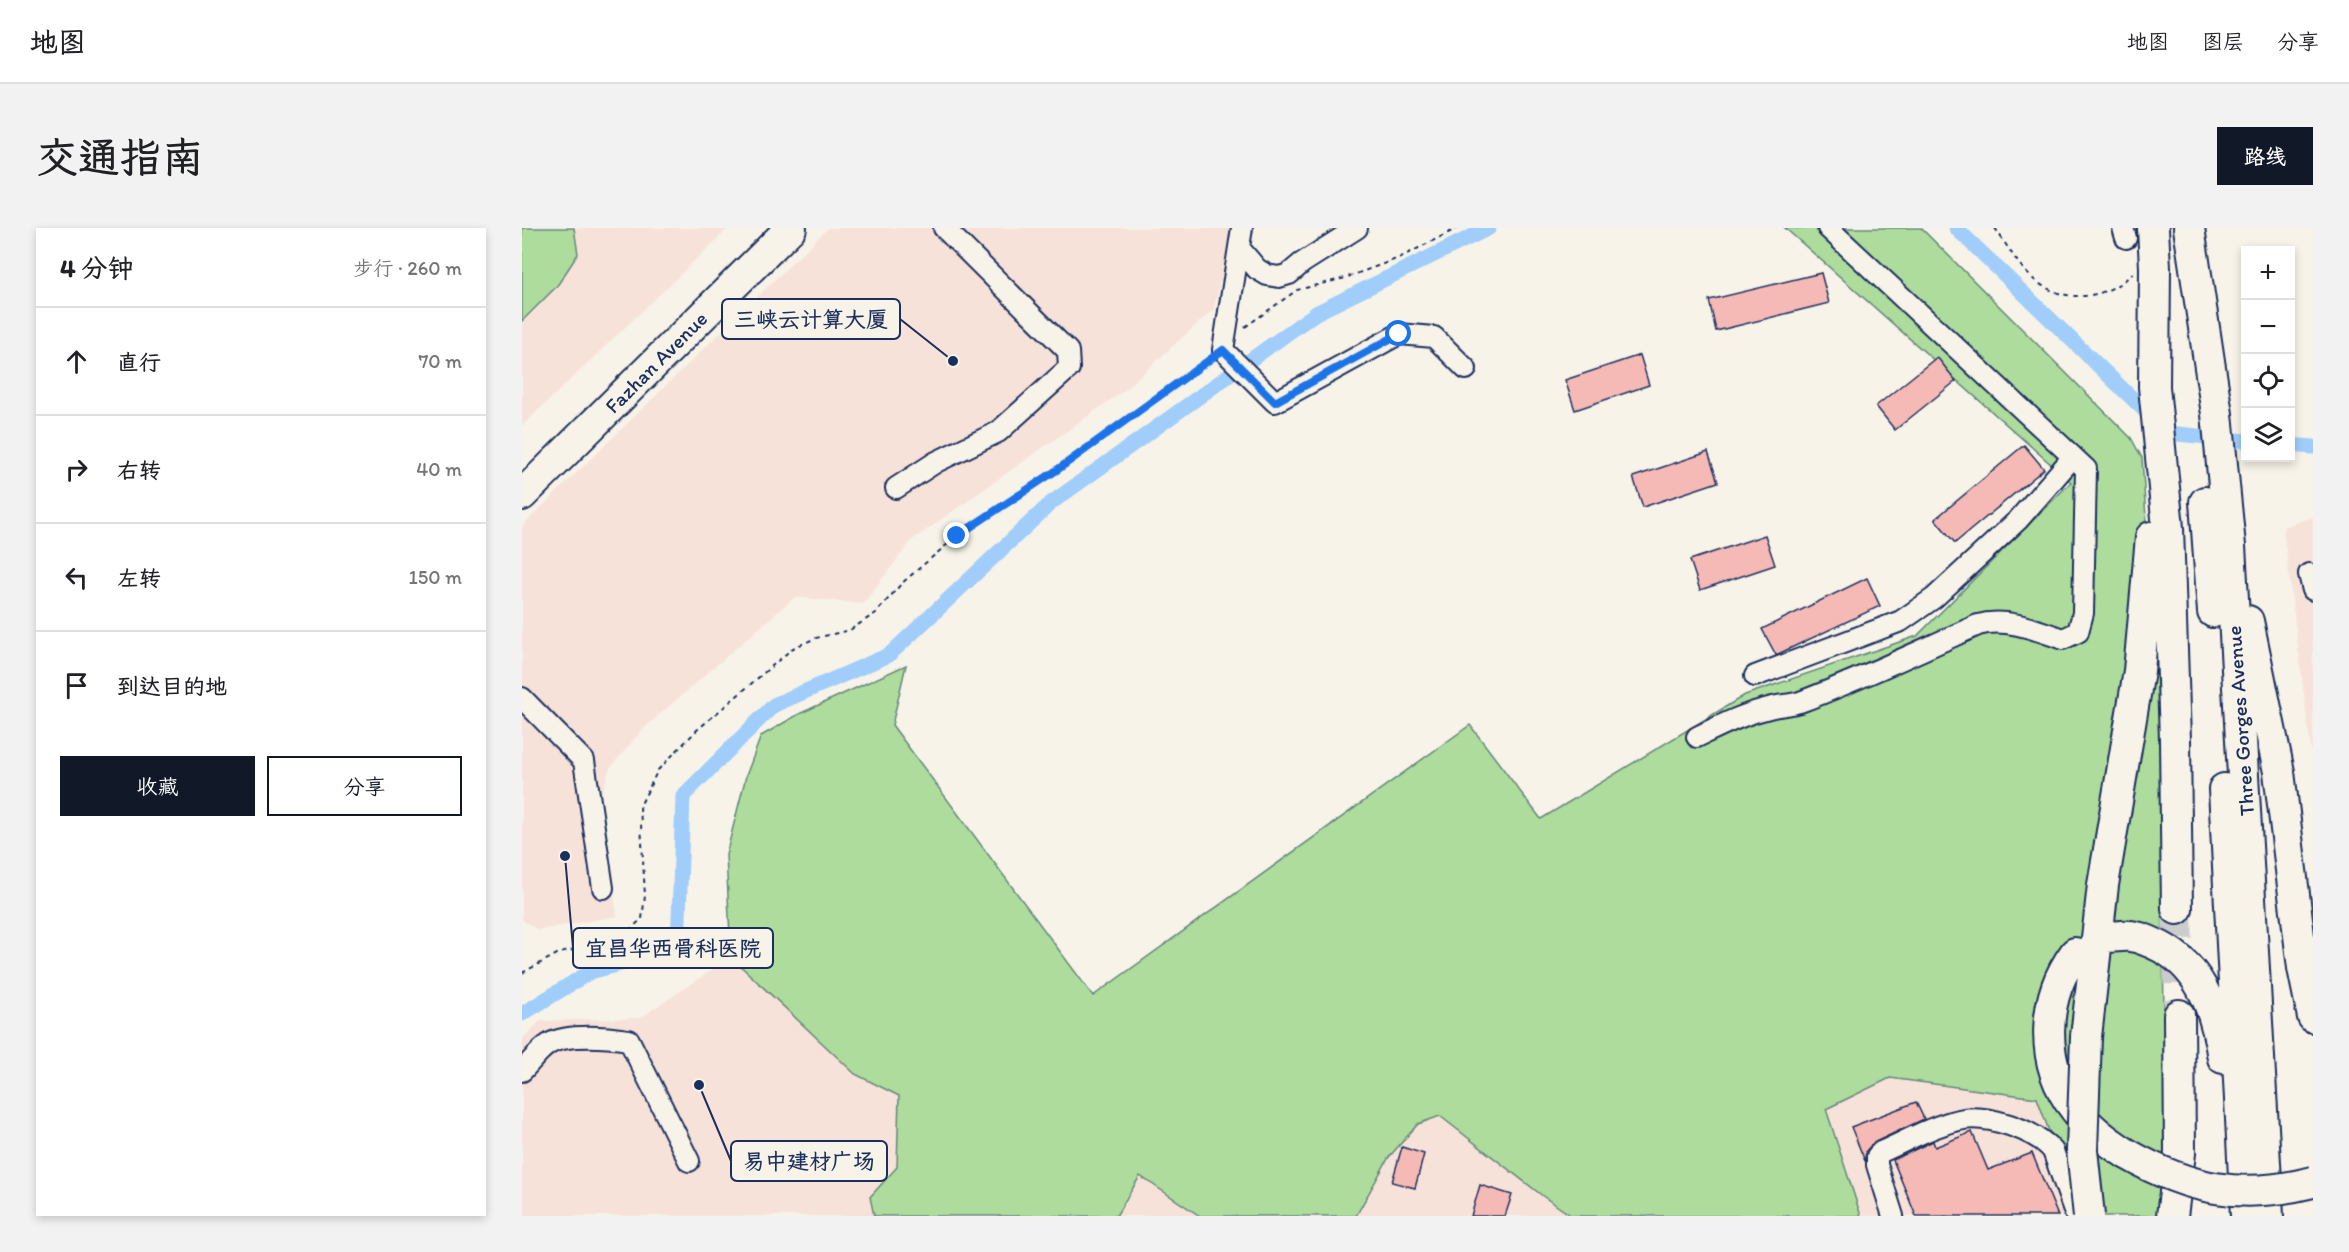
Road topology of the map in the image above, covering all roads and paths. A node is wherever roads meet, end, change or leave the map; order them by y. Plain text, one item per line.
1 (761, 228) edge
2 (790, 228) edge
3 (944, 228) edge
4 (1242, 228) edge
5 (1357, 228) edge
6 (1458, 228) edge
7 (1828, 228) edge
8 (1995, 228) edge
9 (2170, 228) edge
10 (2189, 228) edge
11 (2134, 231) edge
12 (1240, 249) junction
13 (2135, 271) dead end
14 (1223, 350) junction
15 (1466, 369) dead end
16 (2207, 414) junction
17 (2158, 435) junction
18 (2073, 457) junction
19 (522, 466) edge
20 (896, 488) dead end
21 (522, 495) edge
22 (2216, 518) junction
23 (2230, 546) junction
24 (1755, 676) dead end
25 (522, 698) edge
26 (1697, 737) dead end
27 (603, 888) dead end
28 (2177, 909) tunnel mouth
29 (2107, 937) dead end
30 (2075, 953) dead end
31 (522, 973) edge
32 (2179, 1014) tunnel mouth
33 (2313, 1017) edge
34 (522, 1071) edge
35 (689, 1161) dead end
36 (2313, 1182) edge
37 (1893, 1216) edge
38 (2076, 1216) edge
39 (2089, 1216) edge
40 (2172, 1216) edge
41 (2245, 1216) edge
42 (2268, 1216) edge

1 - 19 highway, Fazhan Avenue
2 - 21 highway, Fazhan Avenue
3 - 20 street
4 - 12 street
5 - 12 street
6 - 14 path
7 - 18 street
8 - 13 path
9 - 16 highway, Three Gorges Avenue
10 - 16 highway, Three Gorges Avenue
11 - 17 highway
12 - 14 street
14 - 15 street
14 - 31 path
16 - 22 highway, Three Gorges Avenue
17 - 28 highway
17 - 39 highway, bridge
18 - 24 street
18 - 26 street
22 - 23 highway, Three Gorges Avenue
22 - 41 highway, Three Gorges Avenue
23 - 33 highway
23 - 42 highway, Three Gorges Avenue
25 - 27 street
29 - 41 highway
30 - 36 highway, bridge
32 - 40 highway
34 - 35 street
37 - 38 street

